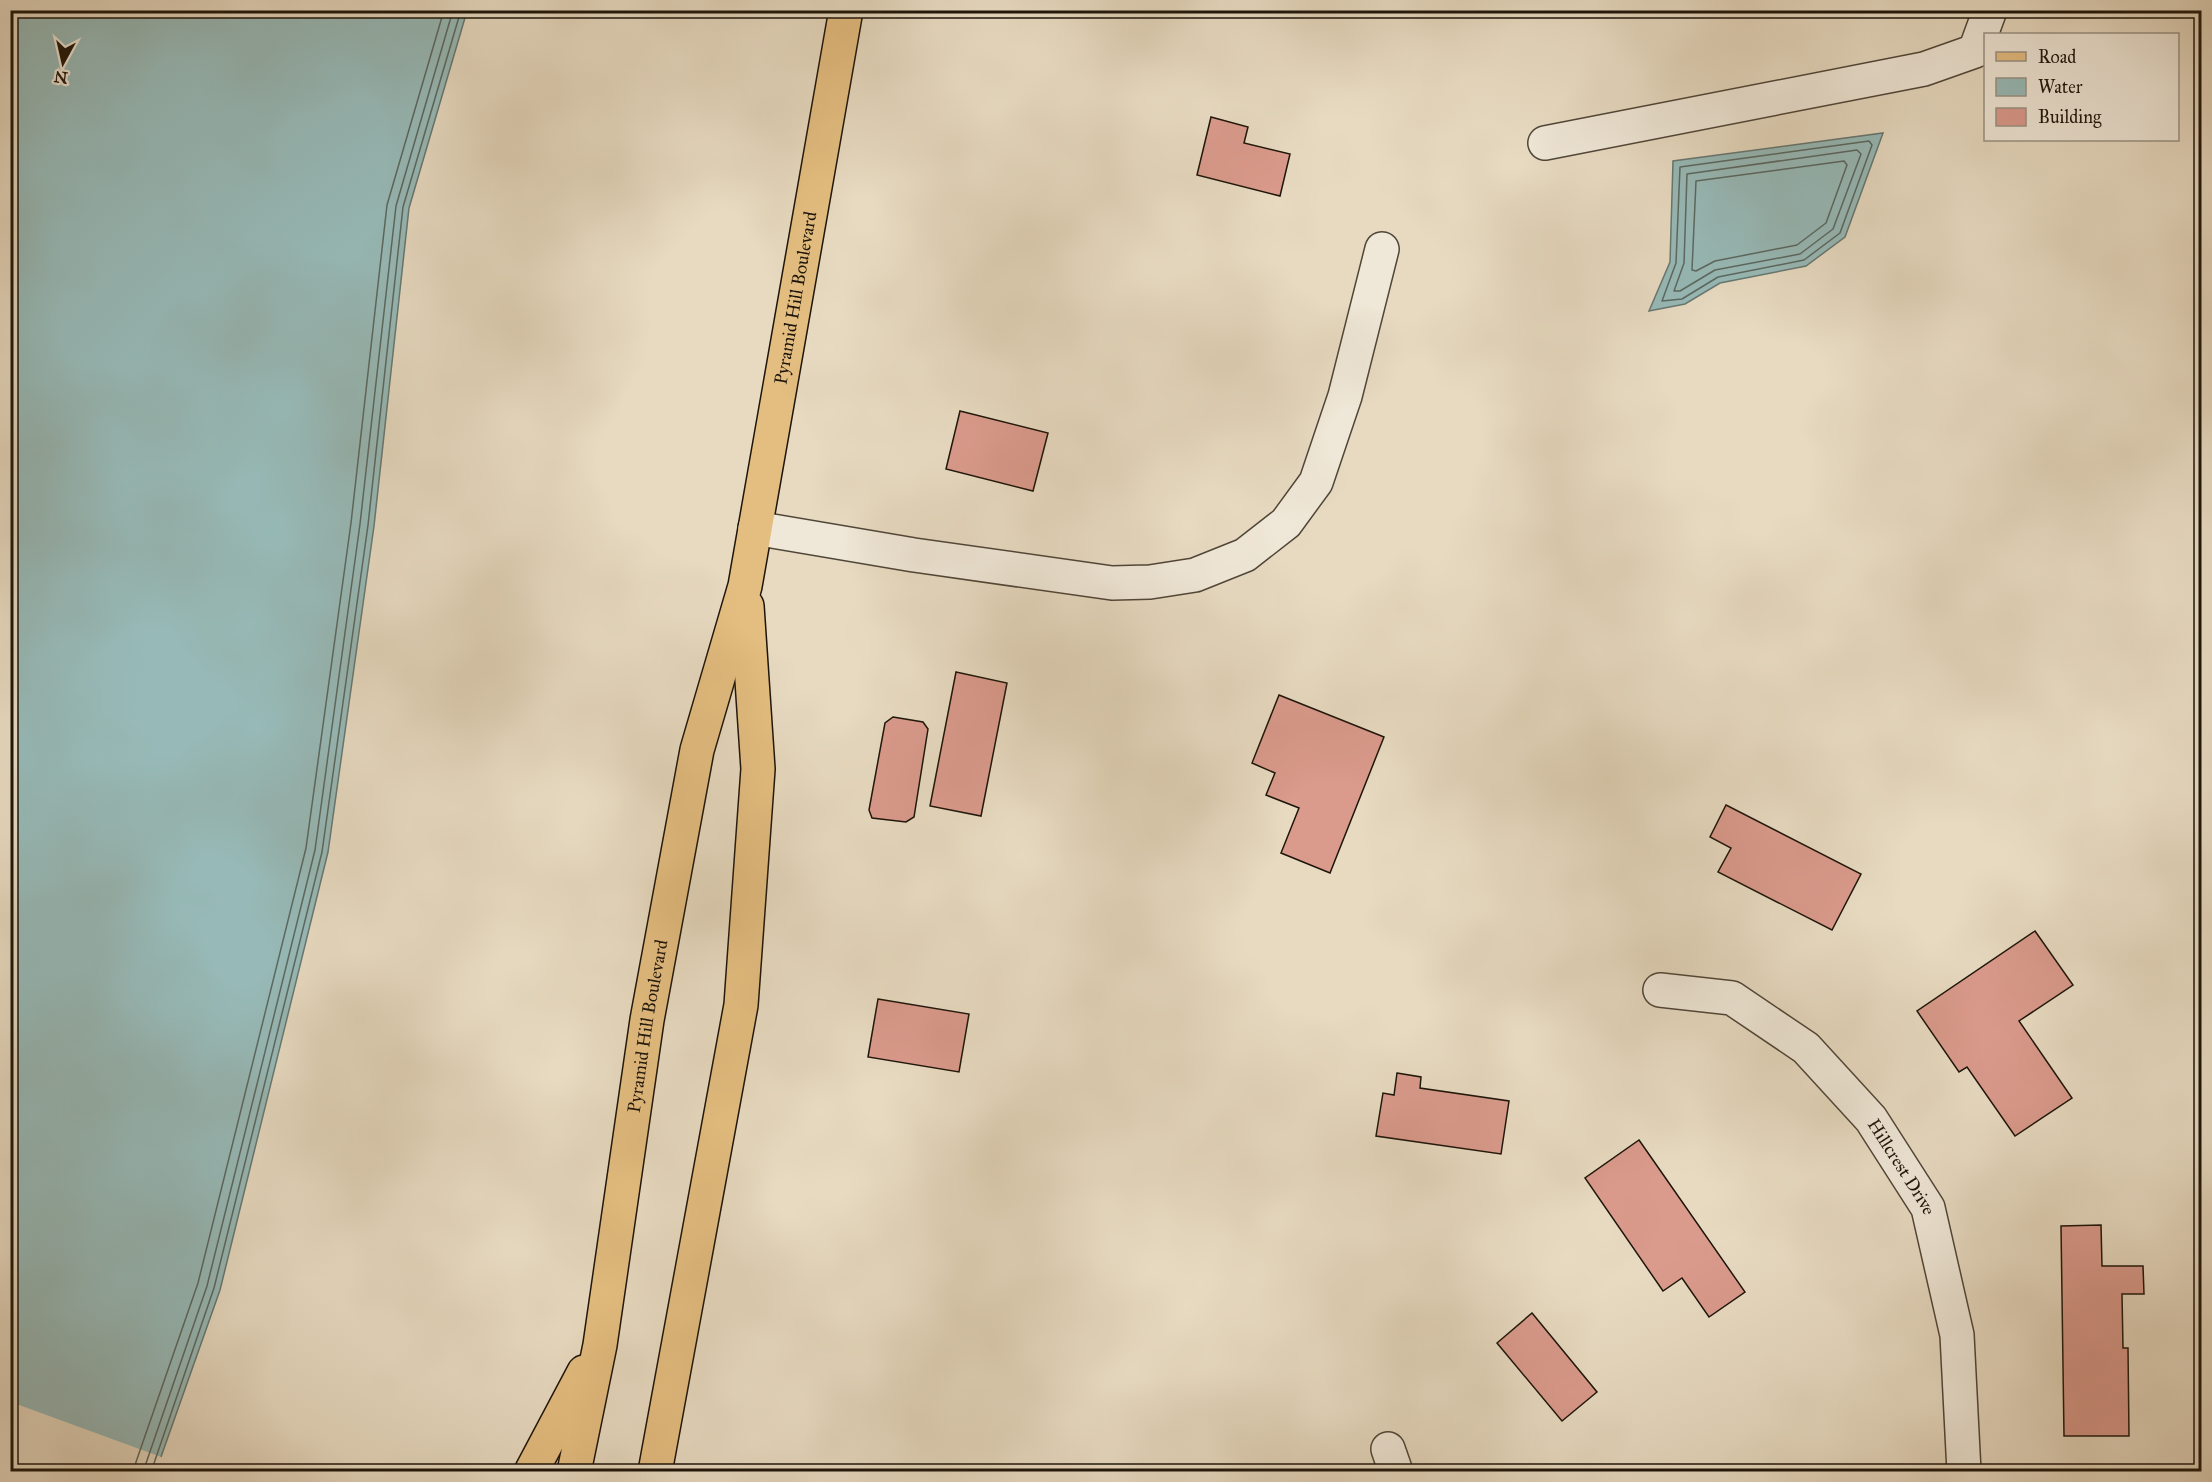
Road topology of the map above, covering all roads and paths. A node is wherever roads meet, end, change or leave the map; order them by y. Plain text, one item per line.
1 (846, 10) edge
2 (1990, 10) edge
3 (1545, 144) dead end
4 (1382, 249) dead end
5 (756, 528) junction
6 (745, 586) junction
7 (1660, 990) dead end
8 (600, 1345) junction
9 (531, 1472) edge
10 (574, 1472) edge
11 (656, 1472) edge
12 (1964, 1472) edge

1 - 5 main road, Pyramid Hill Boulevard
2 - 3 street
4 - 5 street
5 - 6 main road, Pyramid Hill Boulevard
6 - 8 main road, Pyramid Hill Boulevard
6 - 11 main road, Pyramid Hill Boulevard
7 - 12 street, Hillcrest Drive
8 - 9 main road
8 - 10 main road, Pyramid Hill Boulevard

